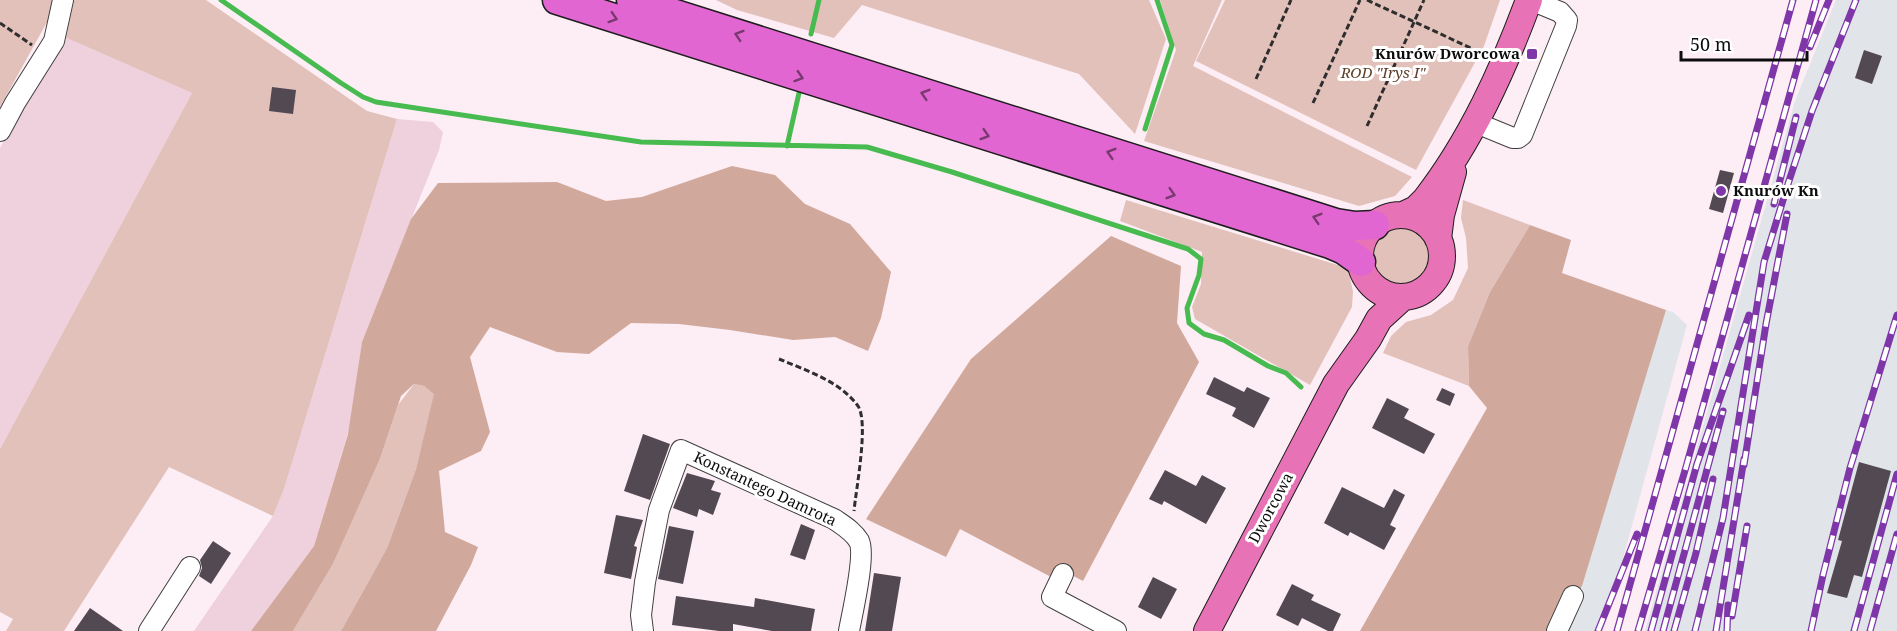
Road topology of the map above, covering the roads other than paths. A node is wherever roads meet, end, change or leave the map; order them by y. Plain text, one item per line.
1 (63, 0) edge
2 (557, 0) edge
3 (631, 0) edge
4 (1530, 0) edge
5 (1470, 129) junction
6 (0, 131) edge
7 (1403, 215) junction
8 (1375, 225) junction
9 (1438, 239) junction
10 (1366, 273) junction
11 (1402, 298) junction
12 (1336, 384) junction
13 (190, 567) dead end
14 (1063, 574) dead end
15 (1573, 596) dead end
16 (148, 631) edge
17 (643, 631) edge
18 (849, 631) edge
19 (1116, 631) edge
20 (1208, 631) edge
21 (1557, 631) edge

1 - 6 street
2 -> 10 highway
8 -> 3 highway
4 - 5 main road
4 - 5 street
5 - 7 main road
5 - 9 main road
7 - 8 main road
7 - 9 main road
8 - 10 main road
9 - 11 main road
10 - 11 main road
10 - 12 main road, Dworcowa
11 - 12 main road, Dworcowa
12 - 20 main road, Dworcowa
13 - 16 street
14 - 19 street
15 - 21 street
17 - 18 street, Konstantego Damrota

